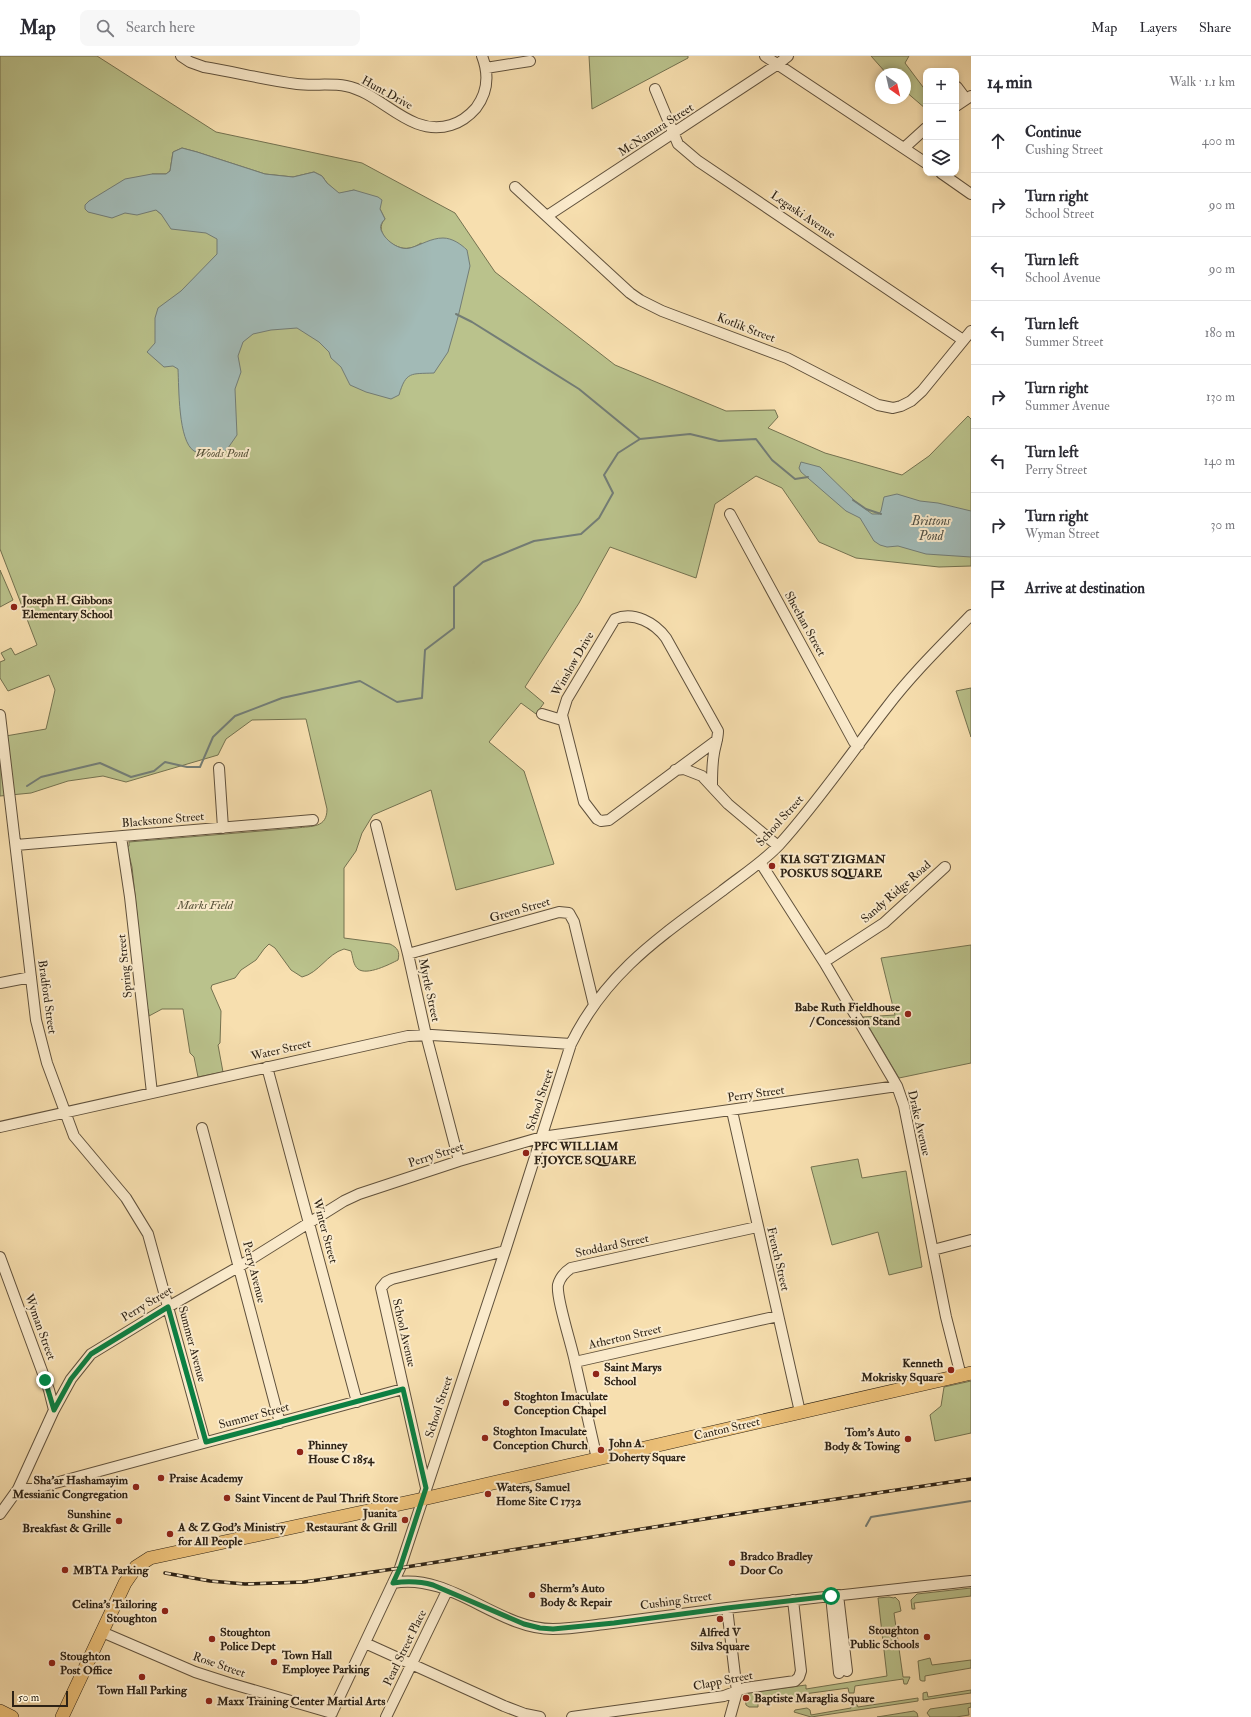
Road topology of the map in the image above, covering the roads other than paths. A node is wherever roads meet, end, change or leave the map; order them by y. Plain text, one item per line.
1 (181, 56) edge
2 (482, 56) edge
3 (765, 56) edge
4 (788, 56) edge
5 (530, 61) dead end
6 (778, 64) junction
7 (486, 68) junction
8 (654, 89) dead end
9 (959, 89) edge
10 (969, 97) edge
11 (959, 104) edge
12 (923, 131) edge
13 (673, 134) junction
14 (904, 148) junction
15 (923, 161) edge
16 (945, 176) edge
17 (515, 187) dead end
18 (971, 194) edge
19 (547, 216) junction
20 (971, 331) edge
21 (963, 340) junction
22 (730, 514) dead end
23 (971, 615) edge
24 (542, 714) dead end
25 (0, 715) edge
26 (562, 720) junction
27 (717, 740) junction
28 (859, 745) junction
29 (219, 768) dead end
30 (675, 770) junction
31 (712, 786) junction
32 (312, 820) dead end
33 (376, 825) dead end
34 (223, 828) junction
35 (121, 836) junction
36 (16, 845) junction
37 (778, 846) junction
38 (760, 862) junction
39 (946, 867) dead end
40 (408, 954) junction
41 (824, 962) junction
42 (31, 976) junction
43 (0, 982) edge
44 (594, 1006) junction
45 (426, 1035) junction
46 (571, 1044) junction
47 (267, 1067) junction
48 (898, 1086) junction
49 (152, 1093) junction
50 (732, 1111) junction
51 (65, 1112) junction
52 (0, 1127) edge
53 (202, 1128) dead end
54 (542, 1137) junction
55 (459, 1161) junction
56 (309, 1223) junction
57 (757, 1227) junction
58 (971, 1240) edge
59 (933, 1250) junction
60 (505, 1251) junction
61 (0, 1257) edge
62 (240, 1266) junction
63 (168, 1307) junction
64 (778, 1316) junction
65 (575, 1362) junction
66 (966, 1375) edge
67 (403, 1389) junction
68 (357, 1402) junction
69 (54, 1410) junction
70 (800, 1412) junction
71 (280, 1423) junction
72 (206, 1442) junction
73 (597, 1459) junction
74 (18, 1489) junction
75 (424, 1494) junction
76 (0, 1514) edge
77 (971, 1581) edge
78 (393, 1583) junction
79 (447, 1591) junction
80 (835, 1596) junction
81 (793, 1600) junction
82 (727, 1608) junction
83 (102, 1632) junction
84 (365, 1643) junction
85 (412, 1664) junction
86 (843, 1672) dead end
87 (737, 1692) junction
88 (0, 1711) edge
89 (331, 1715) edge
90 (12, 1717) edge
91 (62, 1717) edge
92 (386, 1717) edge
93 (540, 1717) edge
94 (572, 1717) edge
95 (730, 1717) edge

1 - 7 street, Hunt Drive
2 - 7 street, Hunt Drive
3 - 6 street
4 - 6 street, McNamara Street
5 - 7 street
6 - 13 street, McNamara Street
6 - 14 street
8 - 13 street, Legaski Avenue
9 - 10 street
10 - 11 street
12 - 14 street
13 - 19 street, McNamara Street
13 - 21 street, Legaski Avenue
14 - 15 street
16 - 18 street
17 - 19 street, Kotlik Street
19 - 21 street, Kotlik Street
20 - 21 street, Kotlik Street
22 - 28 street, Sheehan Street
23 - 28 street, School Street
24 - 26 street
25 - 36 street, Bradford Street
26 - 27 street, Winslow Drive
26 - 30 street
27 - 30 street
27 - 31 street, Winslow Drive
28 - 37 street, School Street
29 - 34 street
30 - 31 street
31 - 37 street
32 - 34 street, Blackstone Street
33 - 40 street, Myrtle Street
34 - 35 street, Blackstone Street
35 - 36 street, Blackstone Street
35 - 49 street, Spring Street
36 - 42 street, Bradford Street
37 - 38 street, School Street
38 - 41 street, Drake Avenue
38 - 44 street, School Street
39 - 41 street, Sandy Ridge Road
40 - 44 street, Green Street
40 - 45 street, Myrtle Street
41 - 48 street, Drake Avenue
42 - 43 street
42 - 51 street, Bradford Street
44 - 46 street, School Street
45 - 46 street, Water Street
45 - 47 street, Water Street
45 - 55 street, Myrtle Street
46 - 54 street, School Street
47 - 49 street, Water Street
47 - 56 street, Winter Street
48 - 50 street, Perry Street
48 - 59 street, Drake Avenue
49 - 51 street, Water Street
50 - 54 street, Perry Street
50 - 57 street, French Street
51 - 52 street, Water Street
51 - 63 street, Summer Avenue
53 - 62 street, Perry Avenue
54 - 55 street, Perry Street
54 - 60 street, School Street
55 - 56 street, Perry Street
56 - 62 street, Perry Street
56 - 68 street, Winter Street
57 - 64 street, French Street
57 - 65 street, Stoddard Street
58 - 59 street
59 - 66 street, Drake Avenue
60 - 67 street, School Avenue
60 - 75 street, School Street
61 - 69 street, Wyman Street
62 - 63 street, Perry Street
62 - 71 street, Perry Avenue
63 - 69 street, Perry Street
63 - 72 street, Summer Avenue
64 - 65 street, Atherton Street
64 - 70 street, French Street
65 - 73 street, Atherton Street
66 - 70 main road, Canton Street
67 - 68 street, Summer Street
67 - 75 street, School Avenue
68 - 71 street, Summer Street
69 - 74 street
70 - 73 main road, Canton Street
71 - 72 street, Summer Street
72 - 74 street, Summer Street
73 - 75 main road, Canton Street
74 - 76 street
75 - 78 street, School Street
75 - 83 main road, Canton Street
77 - 80 street, Cushing Street
78 - 79 street, Cushing Street
78 - 84 street, School Street
79 - 82 street, Cushing Street
79 - 85 street, Pearl Street Place
80 - 81 street, Cushing Street
80 - 86 street
81 - 82 street, Cushing Street
81 - 87 street, Clapp Street
82 - 87 street
83 - 89 street, Rose Street
83 - 91 main road, Canton Street
84 - 85 street
84 - 89 street, School Street
85 - 92 street, Pearl Street Place
85 - 93 street
87 - 94 street, Clapp Street
87 - 95 street
88 - 90 main road

